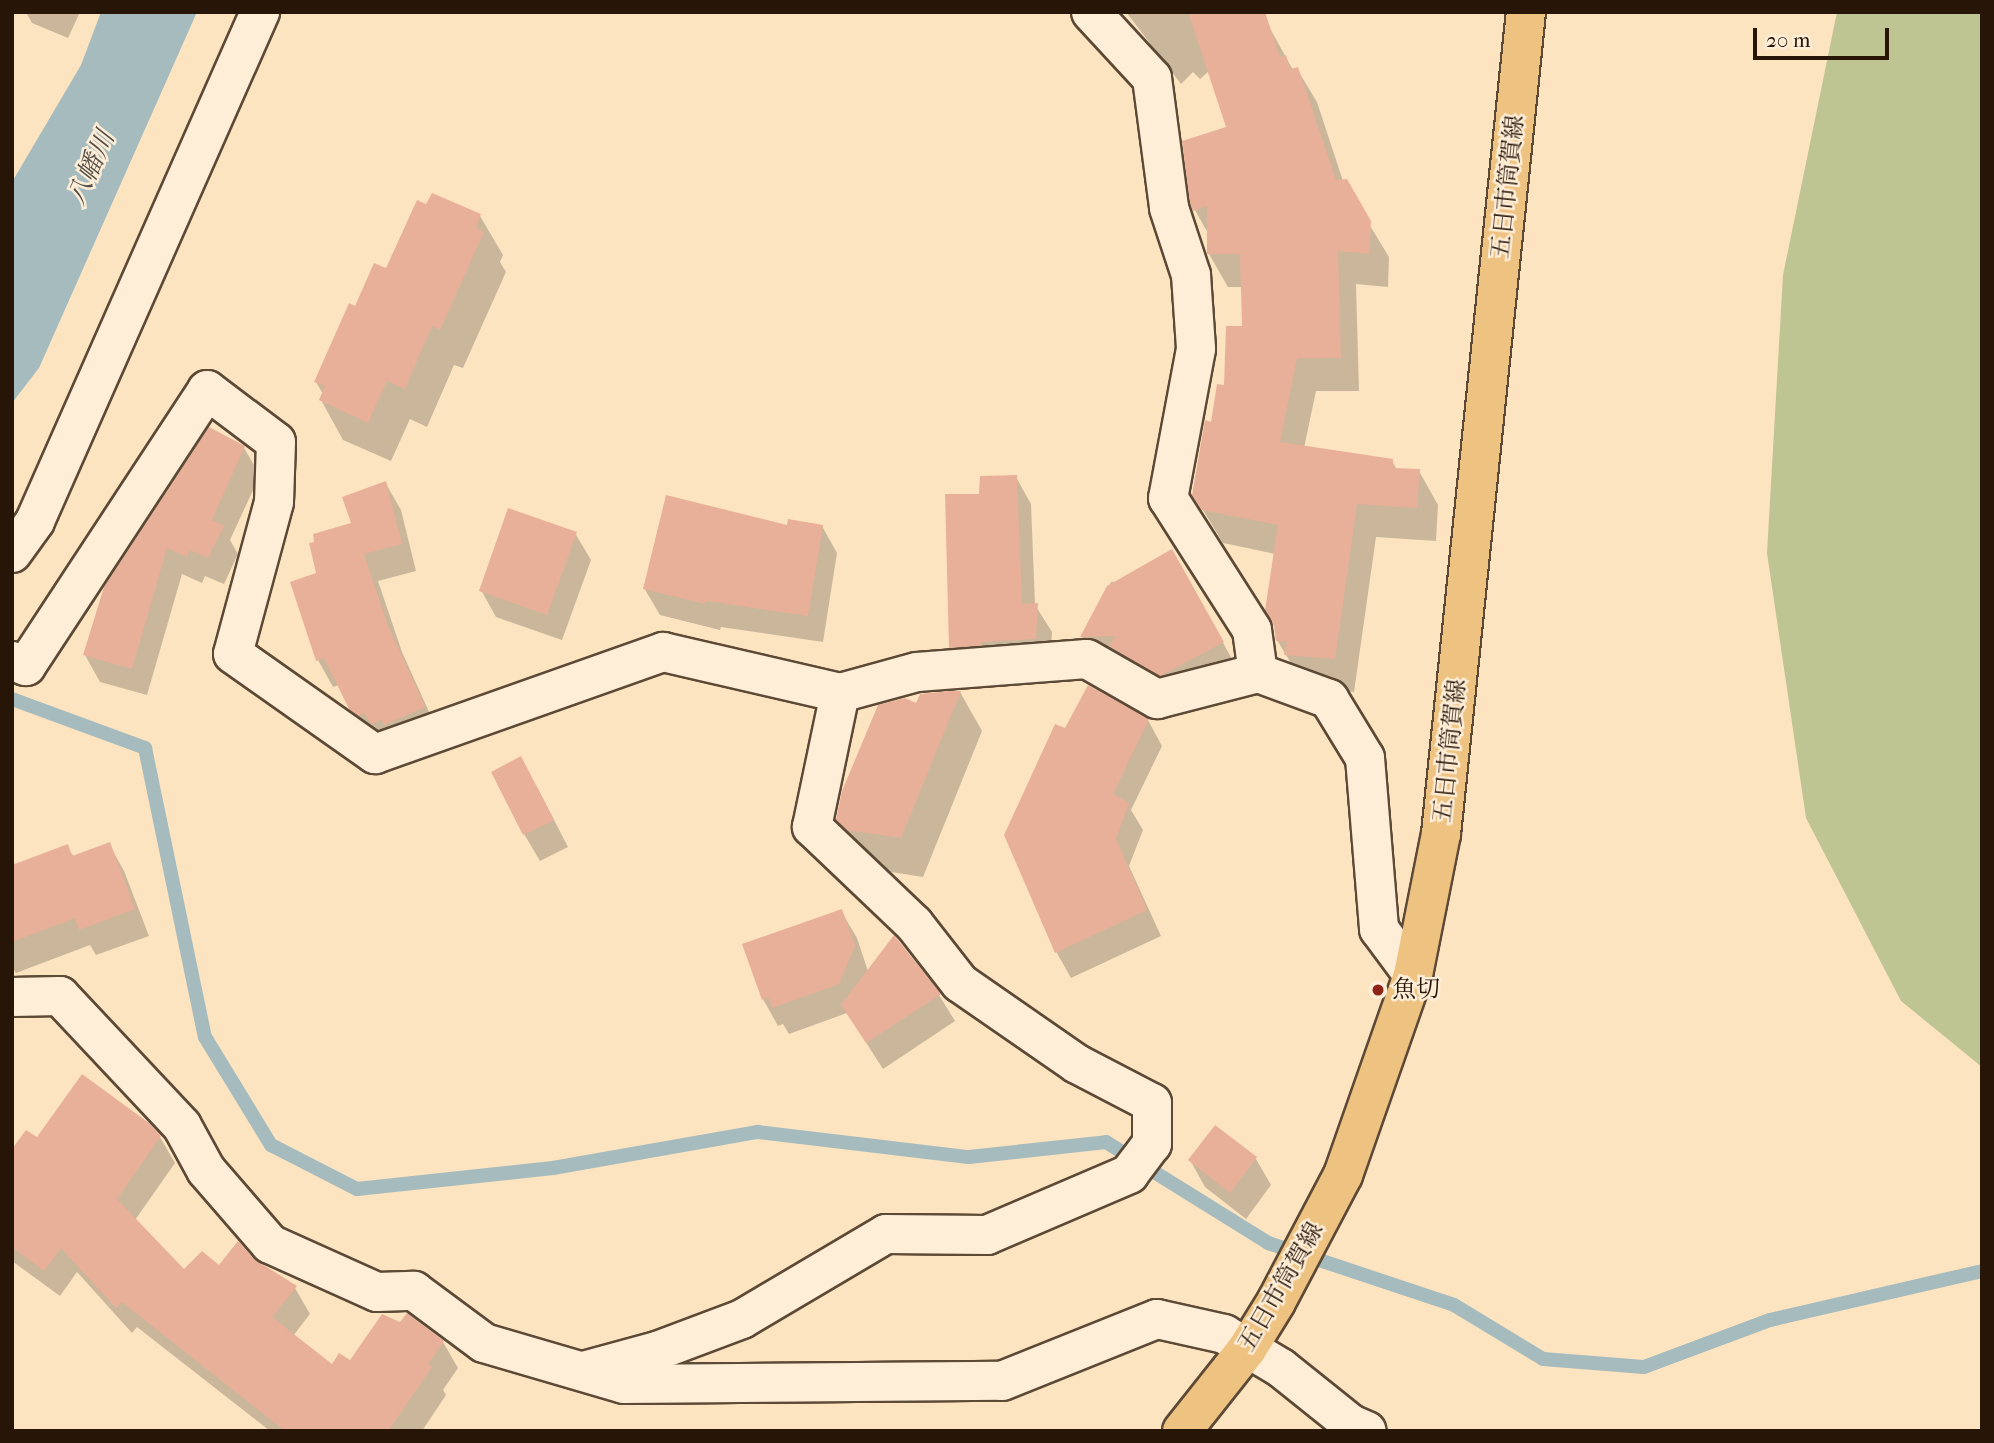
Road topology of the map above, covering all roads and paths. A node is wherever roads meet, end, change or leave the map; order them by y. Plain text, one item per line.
1 (260, 12) edge
2 (1091, 12) edge
3 (1526, 12) edge
4 (12, 552) edge
5 (12, 661) edge
6 (1258, 673) junction
7 (840, 693) junction
8 (1413, 975) junction
9 (12, 997) edge
10 (1247, 1349) junction
11 (581, 1371) junction
12 (1182, 1431) edge
13 (1367, 1431) edge

1 - 4 street
2 - 6 street
3 - 8 main road, 五日市筒賀線
5 - 7 street
6 - 7 street
6 - 8 street
7 - 11 street
8 - 10 main road, 五日市筒賀線
9 - 11 street
10 - 11 street
10 - 12 main road, 五日市筒賀線
10 - 13 street

